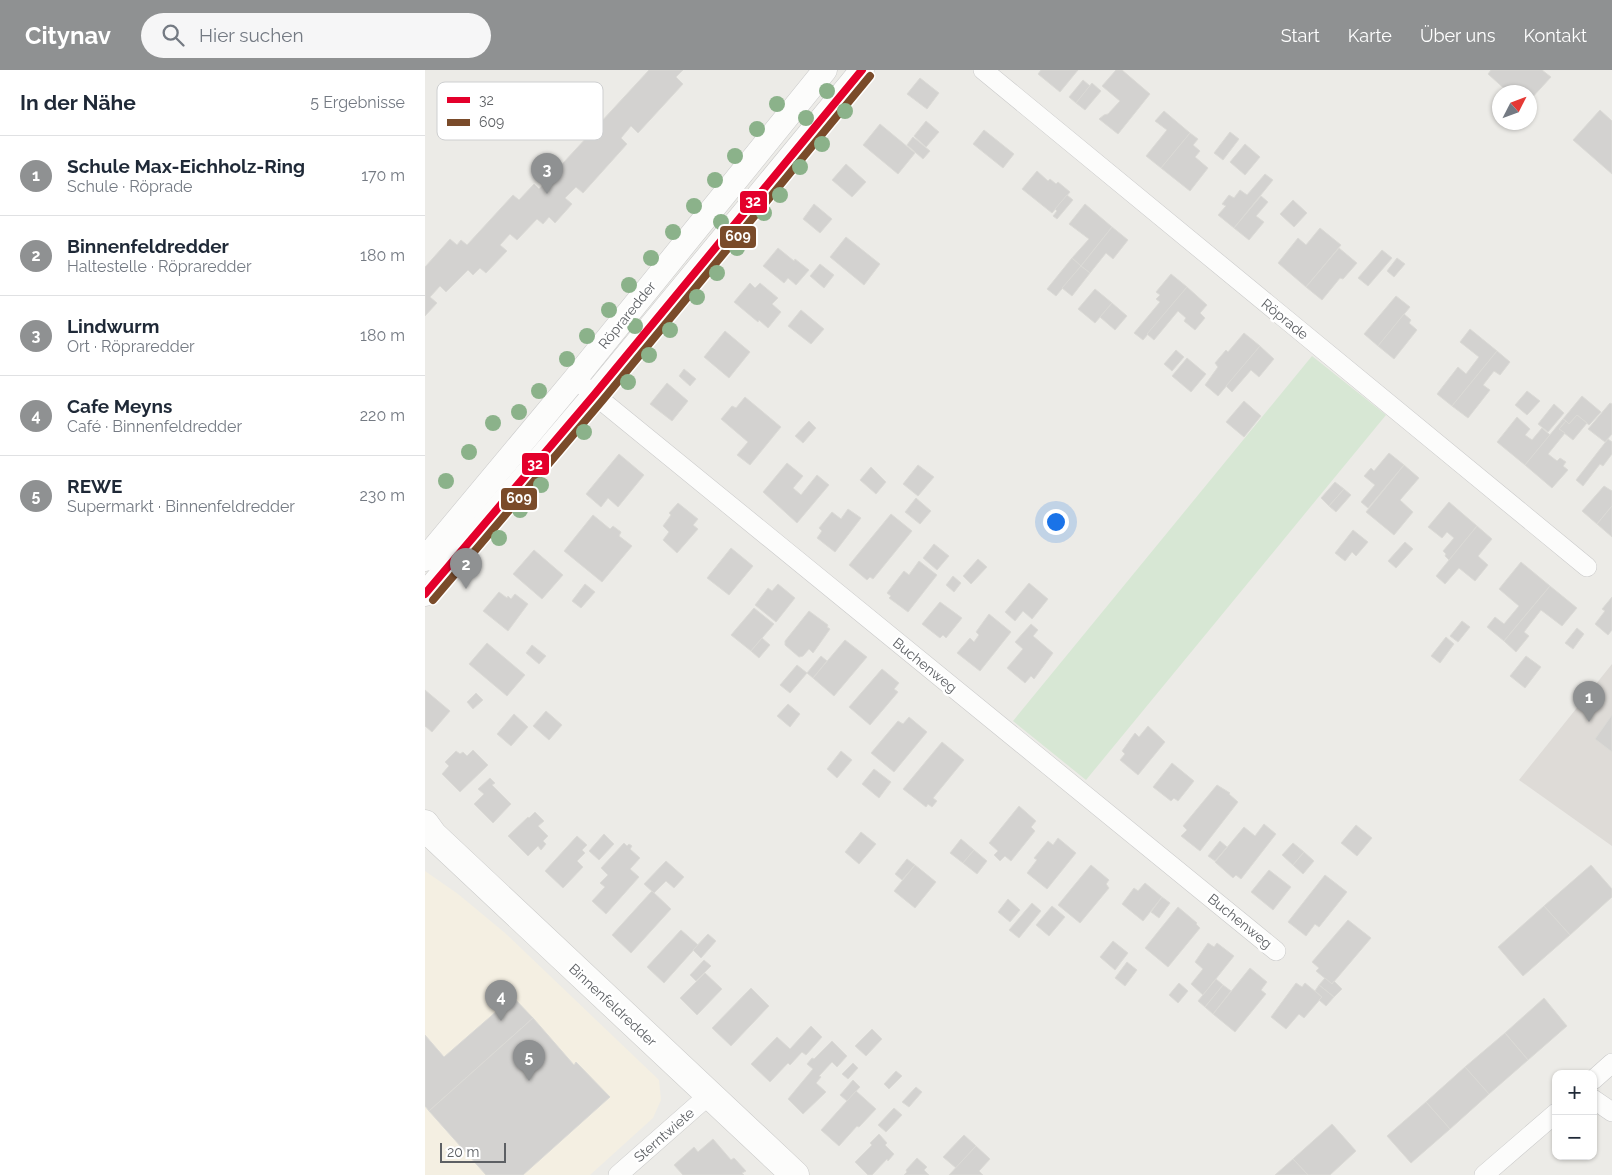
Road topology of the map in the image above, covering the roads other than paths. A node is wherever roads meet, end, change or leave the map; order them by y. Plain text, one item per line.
1 (825, 70) edge
2 (862, 70) edge
3 (983, 70) edge
4 (575, 379) junction
5 (594, 395) junction
6 (425, 558) edge
7 (1587, 567) dead end
8 (425, 594) edge
9 (428, 830) edge
10 (1276, 951) dead end
11 (1612, 1063) edge
12 (1597, 1076) edge
13 (709, 1095) junction
14 (1597, 1102) edge
15 (1612, 1112) edge
16 (1553, 1115) edge
17 (618, 1175) edge
18 (795, 1175) edge
19 (1484, 1175) edge

1 - 4 street, Röpraredder
2 - 5 street, Röpraredder
3 - 7 street, Röprade
4 - 5 street, Buchenweg
4 - 6 street, Röpraredder
5 - 8 street, Röpraredder
5 - 10 street, Buchenweg
9 - 13 main road, Binnenfeldredder
11 - 12 street
13 - 17 street, Sterntwiete
13 - 18 main road, Binnenfeldredder
14 - 15 street
16 - 19 street

